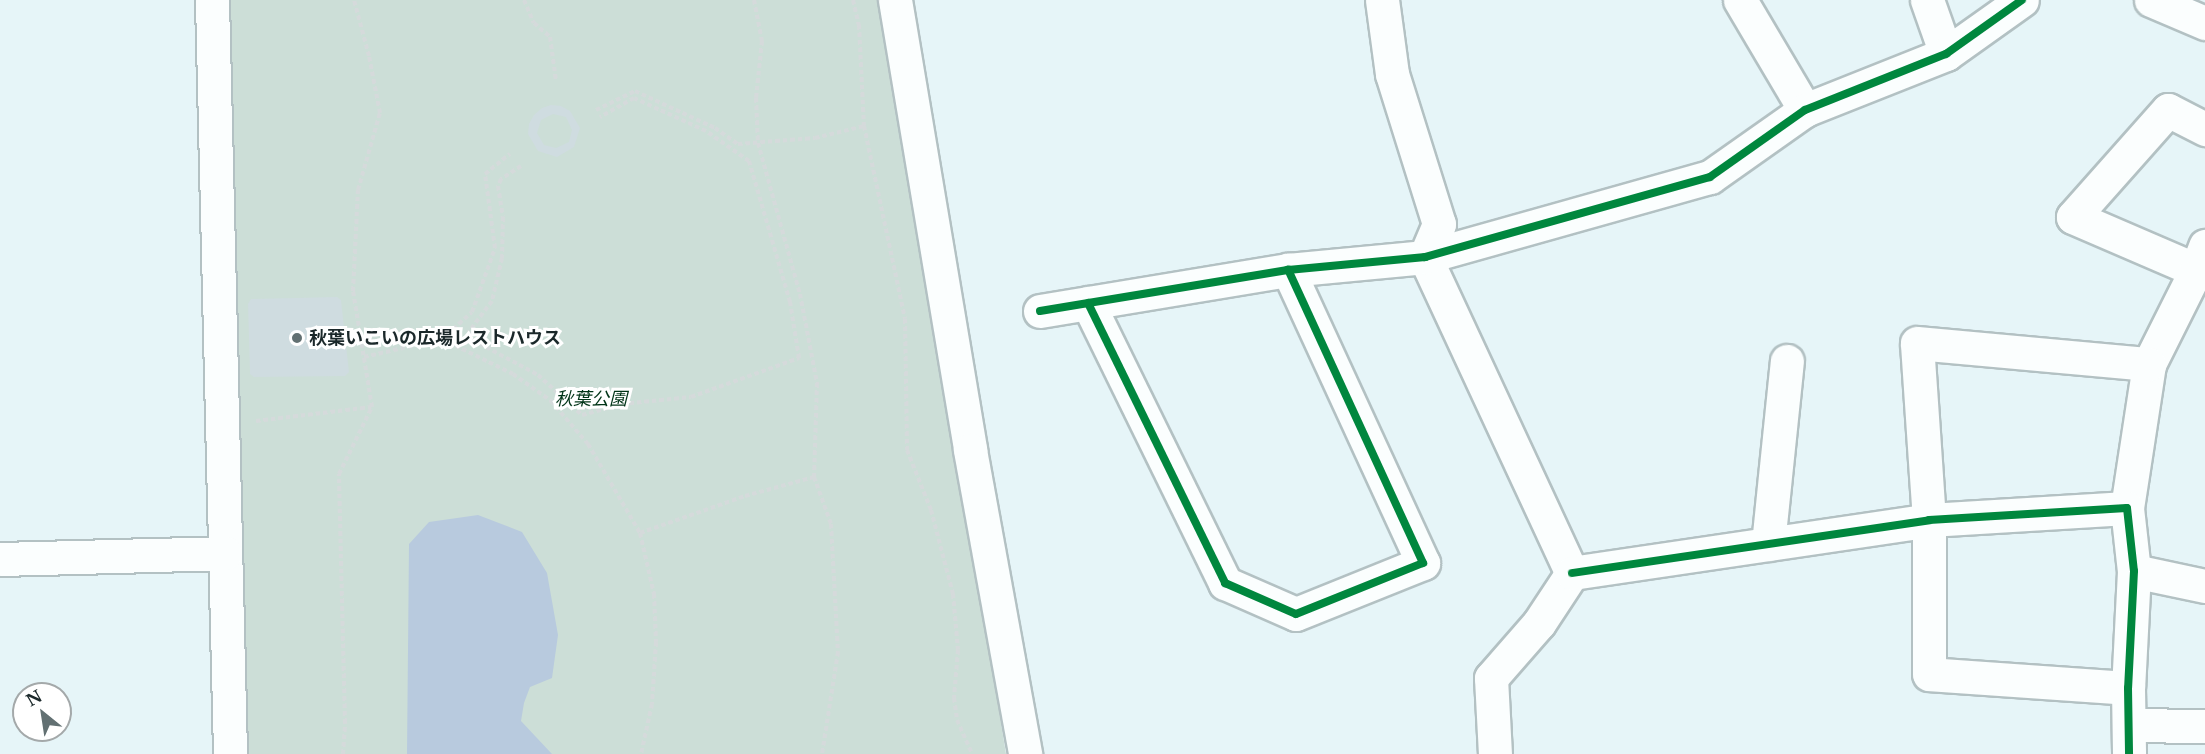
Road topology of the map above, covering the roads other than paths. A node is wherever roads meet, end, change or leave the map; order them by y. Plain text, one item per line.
1 (212, 0) edge
2 (896, 0) edge
3 (1382, 0) edge
4 (1740, 0) edge
5 (1927, 0) edge
6 (2022, 0) edge
7 (2151, 0) edge
8 (2205, 23) edge
9 (1946, 54) junction
10 (1805, 110) junction
11 (2205, 129) edge
12 (1425, 257) junction
13 (2201, 258) edge
14 (1288, 270) junction
15 (1088, 303) junction
16 (1040, 311) dead end
17 (1786, 361) dead end
18 (2149, 364) junction
19 (2127, 508) junction
20 (1929, 520) junction
21 (1768, 544) junction
22 (225, 553) junction
23 (0, 559) edge
24 (2134, 571) junction
25 (1572, 573) junction
26 (2205, 586) edge
27 (2128, 688) junction
28 (2205, 726) edge
29 (2130, 740) edge
30 (230, 754) edge
31 (1025, 754) edge
32 (1495, 754) edge

1 - 22 street
2 - 31 street
3 - 12 street
4 - 10 street
5 - 9 street
6 - 9 street
7 - 8 street
9 - 10 street
10 - 12 street
11 - 13 street
12 - 14 street
12 - 25 street
13 - 18 street
14 - 15 street
14 - 15 street
15 - 16 street
17 - 21 street
18 - 19 street
18 - 20 street
19 - 20 street
19 - 24 street
20 - 21 street
20 - 27 street
21 - 25 street
22 - 23 street
22 - 30 street
24 - 26 street
24 - 27 street
25 - 32 street
27 - 29 street
28 - 29 street

